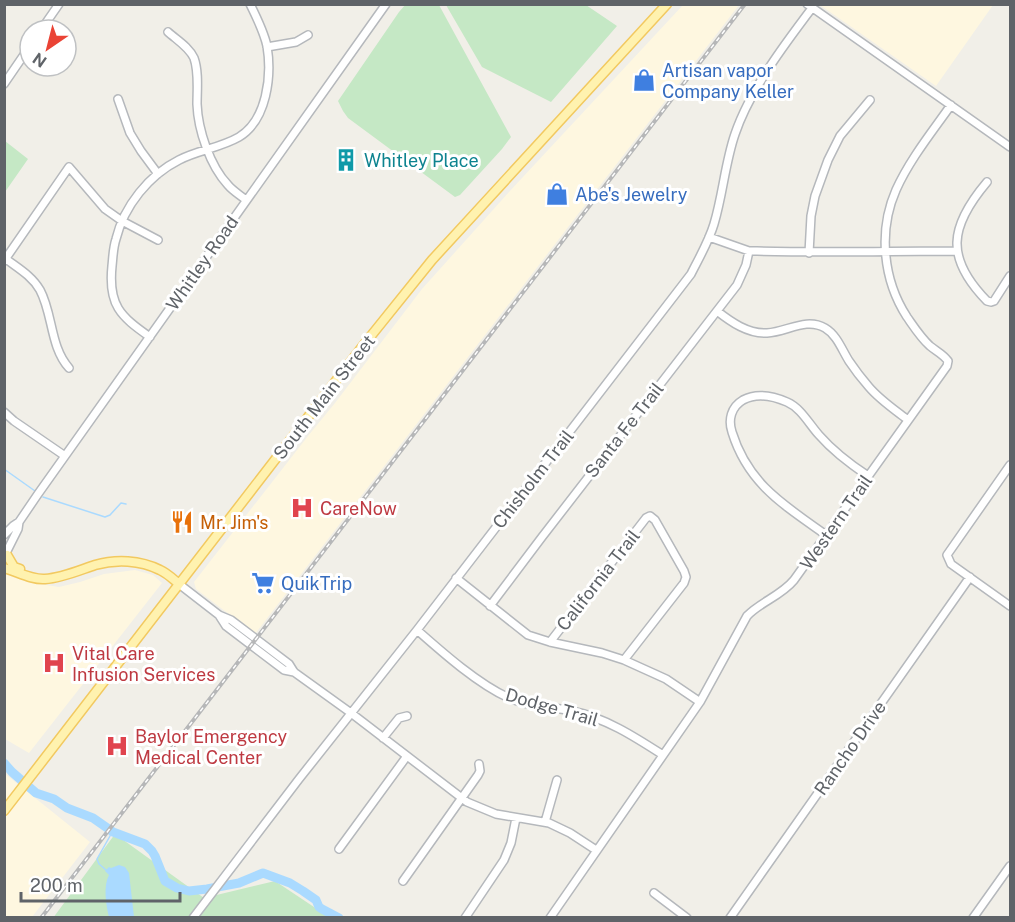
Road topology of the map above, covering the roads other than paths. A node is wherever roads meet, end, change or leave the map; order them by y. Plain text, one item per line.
1 (59, 4) edge
2 (249, 4) edge
3 (386, 4) edge
4 (667, 4) edge
5 (810, 6) edge
6 (49, 18) edge
7 (168, 32) dead end
8 (308, 35) dead end
9 (267, 47) junction
10 (18, 64) edge
11 (4, 84) edge
12 (118, 99) dead end
13 (870, 100) dead end
14 (951, 105) junction
15 (1011, 147) edge
16 (208, 149) junction
17 (158, 174) junction
18 (987, 182) dead end
19 (246, 200) junction
20 (122, 221) junction
21 (709, 237) junction
22 (158, 240) dead end
23 (749, 251) junction
24 (885, 251) junction
25 (957, 251) junction
26 (809, 253) junction
27 (5, 260) edge
28 (1011, 276) edge
29 (717, 311) junction
30 (150, 337) junction
31 (69, 368) dead end
32 (4, 412) edge
33 (908, 420) junction
34 (65, 456) junction
35 (1011, 465) edge
36 (868, 476) junction
37 (19, 522) junction
38 (4, 535) edge
39 (826, 535) junction
40 (6, 553) edge
41 (4, 568) edge
42 (53, 577) junction
43 (970, 577) junction
44 (456, 578) junction
45 (179, 584) junction
46 (490, 606) junction
47 (1011, 606) edge
48 (417, 630) junction
49 (550, 642) junction
50 (624, 660) junction
51 (700, 702) junction
52 (351, 713) junction
53 (407, 716) dead end
54 (383, 738) junction
55 (663, 755) junction
56 (407, 756) junction
57 (479, 764) dead end
58 (557, 780) dead end
59 (462, 798) junction
60 (4, 811) edge
61 (516, 818) junction
62 (545, 822) junction
63 (339, 849) dead end
64 (596, 850) junction
65 (1011, 866) edge
66 (403, 881) dead end
67 (654, 893) dead end
68 (193, 918) edge
69 (465, 918) edge
70 (550, 918) edge
71 (687, 918) edge
72 (730, 918) edge
73 (973, 918) edge

1 - 6 street
2 - 9 street
3 - 19 street, Whitley Road
4 - 45 main road, South Main Street
5 - 14 street
5 - 21 street, Chisholm Trail
7 - 16 street
8 - 9 street
9 - 16 street
10 - 11 street
12 - 17 street
13 - 26 street
14 - 15 street
14 - 24 street, Western Trail
16 - 17 street
16 - 19 street
17 - 20 street
18 - 25 street
19 - 30 street, Whitley Road
20 - 22 street
20 - 27 street
20 - 30 street
21 - 23 street
21 - 44 street, Chisholm Trail
23 - 26 street
23 - 29 street, Santa Fe Trail
24 - 25 street
24 - 26 street
24 - 33 street, Western Trail
25 - 28 street
27 - 31 street
29 - 33 street
29 - 46 street, Santa Fe Trail
30 - 34 street, Whitley Road
32 - 34 street
33 - 36 street, Western Trail
34 - 37 street, Whitley Road
35 - 43 street
36 - 39 street, Western Trail
36 - 39 street
37 - 38 street, Whitley Road
37 - 40 street, Whitley Road
39 - 51 street, Western Trail
40 - 42 main road
41 - 42 main road
42 - 45 main road
43 - 47 street
43 - 72 street, Rancho Drive
44 - 46 street
44 - 48 street, Chisholm Trail
45 - 52 street
45 - 60 main road, South Main Street
46 - 49 street
48 - 52 street, Chisholm Trail
48 - 55 street, Dodge Trail
49 - 50 street
49 - 50 street, California Trail
50 - 51 street
51 - 55 street, Western Trail
52 - 54 street
52 - 68 street, Chisholm Trail
53 - 54 street
54 - 56 street
55 - 64 street, Western Trail
56 - 59 street
56 - 63 street
57 - 59 street
58 - 62 street
59 - 61 street
59 - 66 street
61 - 62 street
61 - 69 street
62 - 64 street
64 - 70 street, Western Trail
65 - 73 street
67 - 71 street

